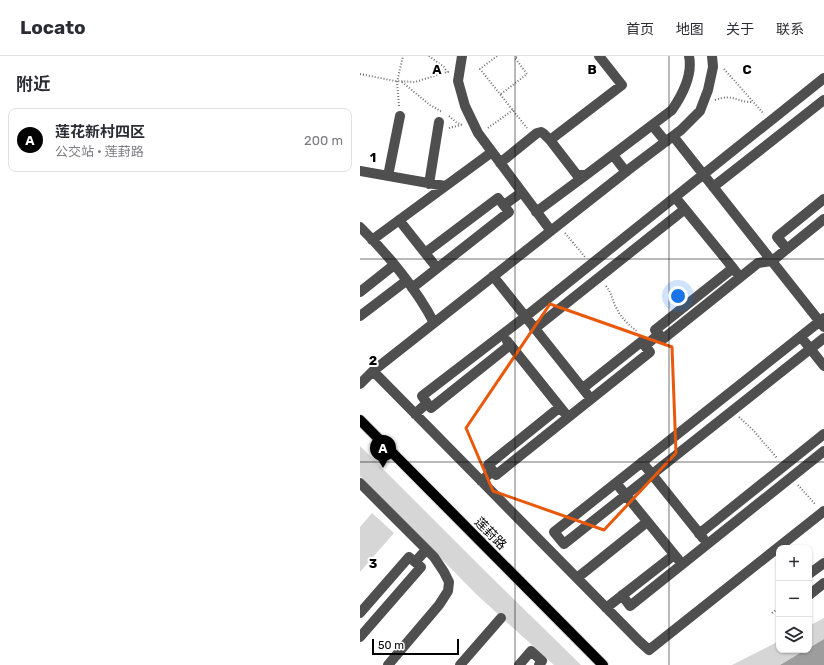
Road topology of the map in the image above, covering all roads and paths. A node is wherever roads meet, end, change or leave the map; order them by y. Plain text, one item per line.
1 (403, 56) edge
2 (429, 56) edge
3 (462, 56) edge
4 (497, 56) edge
5 (518, 56) edge
6 (599, 56) edge
7 (689, 56) edge
8 (712, 56) edge
9 (433, 57) edge
10 (447, 72) junction
11 (360, 74) edge
12 (459, 74) junction
13 (824, 78) edge
14 (397, 82) junction
15 (401, 82) junction
16 (501, 95) junction
17 (824, 100) edge
18 (753, 102) junction
19 (786, 108) junction
20 (513, 110) junction
21 (700, 111) junction
22 (400, 116) joint
23 (770, 121) junction
24 (439, 122) dead end
25 (796, 122) junction
26 (473, 123) junction
27 (652, 125) junction
28 (781, 134) junction
29 (480, 135) junction
30 (534, 136) junction
31 (669, 139) junction
32 (550, 140) junction
33 (492, 152) junction
34 (613, 155) junction
35 (500, 163) junction
36 (360, 171) edge
37 (626, 172) junction
38 (703, 174) junction
39 (586, 175) junction
40 (388, 176) junction
41 (429, 184) junction
42 (445, 186) junction
43 (714, 187) junction
44 (522, 192) junction
45 (675, 197) junction
46 (821, 201) edge
47 (504, 205) junction
48 (684, 209) junction
49 (536, 212) junction
50 (824, 212) edge
51 (824, 219) edge
52 (399, 220) junction
53 (360, 227) edge
54 (554, 228) junction
55 (372, 240) junction
56 (786, 249) junction
57 (425, 253) junction
58 (772, 261) junction
59 (394, 265) junction
60 (590, 265) junction
61 (437, 268) junction
62 (733, 268) junction
63 (493, 276) junction
64 (599, 277) junction
65 (740, 277) junction
66 (409, 284) junction
67 (360, 292) edge
68 (360, 316) edge
69 (525, 317) junction
70 (434, 323) junction
71 (823, 323) edge
72 (534, 329) junction
73 (502, 334) junction
74 (659, 334) junction
75 (801, 337) junction
76 (824, 338) edge
77 (648, 344) junction
78 (510, 345) junction
79 (811, 349) junction
80 (824, 366) edge
81 (373, 371) junction
82 (360, 384) edge
83 (739, 386) junction
84 (583, 388) junction
85 (749, 398) junction
86 (591, 399) junction
87 (427, 403) junction
88 (560, 407) junction
89 (711, 408) junction
90 (415, 414) junction
91 (568, 417) junction
92 (360, 420) edge
93 (721, 420) junction
94 (824, 434) edge
95 (824, 451) edge
96 (642, 462) junction
97 (493, 471) junction
98 (652, 475) junction
99 (481, 481) junction
100 (360, 483) edge
101 (616, 483) junction
102 (626, 495) junction
103 (824, 511) edge
104 (647, 522) junction
105 (699, 534) junction
106 (560, 538) junction
107 (708, 544) junction
108 (547, 548) junction
109 (426, 550) junction
110 (674, 555) junction
111 (415, 562) junction
112 (824, 563) edge
113 (682, 564) junction
114 (812, 572) edge
115 (577, 578) junction
116 (824, 584) edge
117 (812, 593) edge
118 (622, 595) junction
119 (606, 608) junction
120 (363, 609) edge
121 (776, 610) edge
122 (772, 613) dead end
123 (378, 616) junction
124 (501, 618) dead end
125 (360, 637) edge
126 (388, 665) edge
127 (460, 665) edge
128 (519, 665) edge
129 (539, 665) edge
130 (603, 665) edge

1 - 14 path
2 - 9 path
3 - 12 street
4 - 16 path
5 - 16 path
6 - 32 street
7 - 27 street
8 - 18 path
8 - 21 street
9 - 10 path
10 - 12 path
10 - 15 path
11 - 14 path
12 - 26 street
13 - 19 street
14 - 15 path
14 - 22 path
15 - 26 path
16 - 20 path
17 - 25 street
18 - 21 path
18 - 23 path
19 - 23 street
19 - 25 street
20 - 29 path
20 - 30 path
21 - 31 street
22 - 40 street
23 - 28 street
23 - 38 street
24 - 41 street
25 - 28 street
26 - 29 street
27 - 31 street
27 - 34 street
28 - 43 street
29 - 33 street
30 - 32 street
30 - 35 street
31 - 37 street
31 - 38 street
32 - 39 street
33 - 35 street
33 - 42 street
34 - 37 street
34 - 39 street
35 - 44 street
36 - 40 street
37 - 54 street
38 - 43 street
38 - 45 street
39 - 49 street
40 - 41 street
41 - 42 street
42 - 52 street
43 - 58 street
44 - 47 street
44 - 49 street
45 - 48 street
45 - 60 street
46 - 50 street
46 - 56 street
47 - 57 street
47 - 61 street
48 - 62 street
48 - 64 street
49 - 54 street
51 - 56 street
52 - 55 street
52 - 57 street
53 - 55 street
54 - 60 path
54 - 63 street
55 - 59 street
56 - 58 street
57 - 61 street
58 - 65 street
58 - 71 street
59 - 66 street
59 - 67 street
60 - 64 street
60 - 64 street
60 - 69 street
61 - 66 street
62 - 65 street
62 - 74 street
63 - 69 street
63 - 70 street
64 - 72 street
64 - 77 path
65 - 74 street
66 - 68 street
66 - 70 street
69 - 72 street
69 - 73 street
70 - 81 street
71 - 75 street
72 - 84 street
73 - 78 street
73 - 87 street
74 - 77 street
75 - 79 street
75 - 83 street
76 - 79 street
77 - 84 street
77 - 86 street
78 - 87 street
78 - 88 street
79 - 80 street
79 - 85 street
81 - 82 street
81 - 90 street
83 - 85 street
83 - 89 street
84 - 86 street
85 - 93 street
86 - 91 street
87 - 90 street
88 - 91 street
88 - 97 street
89 - 93 street
89 - 96 street
90 - 99 street
91 - 97 street
92 - 130 main road, 莲葑路
93 - 98 street
94 - 105 street
95 - 107 street
96 - 98 street
96 - 101 street
97 - 99 street
98 - 102 street
98 - 105 street
99 - 108 street
100 - 109 street
101 - 102 street
101 - 106 street
102 - 104 street
102 - 106 street
103 - 119 street
104 - 110 street
104 - 115 street
105 - 107 street
106 - 108 street
107 - 113 street
108 - 115 street
109 - 111 street
109 - 126 street
110 - 113 street
110 - 118 street
111 - 120 street
111 - 123 street
112 - 114 street
113 - 118 street
115 - 119 street
116 - 117 street
118 - 119 street
120 - 123 street
121 - 122 path
123 - 125 street
124 - 127 street
128 - 129 street

